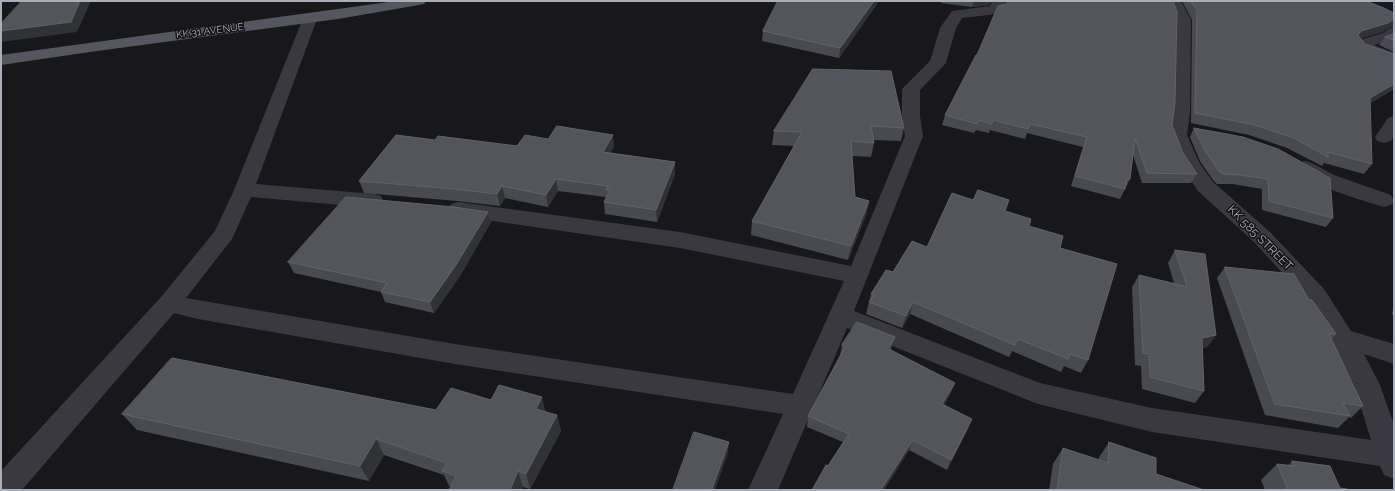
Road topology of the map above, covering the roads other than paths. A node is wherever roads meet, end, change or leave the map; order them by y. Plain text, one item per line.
1 (419, 1) edge
2 (999, 1) edge
3 (1174, 1) edge
4 (309, 19) junction
5 (1394, 32) edge
6 (1394, 59) edge
7 (1, 60) edge
8 (1394, 122) edge
9 (1179, 128) junction
10 (1200, 132) edge
11 (1384, 137) dead end
12 (1286, 157) edge
13 (244, 190) junction
14 (1384, 200) dead end
15 (394, 203) edge
16 (442, 207) edge
17 (858, 276) junction
18 (169, 303) junction
19 (840, 316) junction
20 (1342, 338) junction
21 (1394, 354) edge
22 (801, 406) junction
23 (1392, 461) edge
24 (3, 490) edge
25 (763, 490) edge

1 - 4 main road, KK 31 AVENUE
2 - 17 street
3 - 9 street, KK 585 STREET
4 - 7 main road, KK 31 AVENUE
4 - 13 street
5 - 6 street
8 - 11 street
9 - 10 street
9 - 20 street, KK 585 STREET
12 - 14 street
13 - 15 street
13 - 18 street
16 - 17 street
17 - 19 street
18 - 22 street
18 - 24 street
19 - 22 street
19 - 23 street
20 - 21 street
20 - 23 street, KK 585 STREET
22 - 25 street

